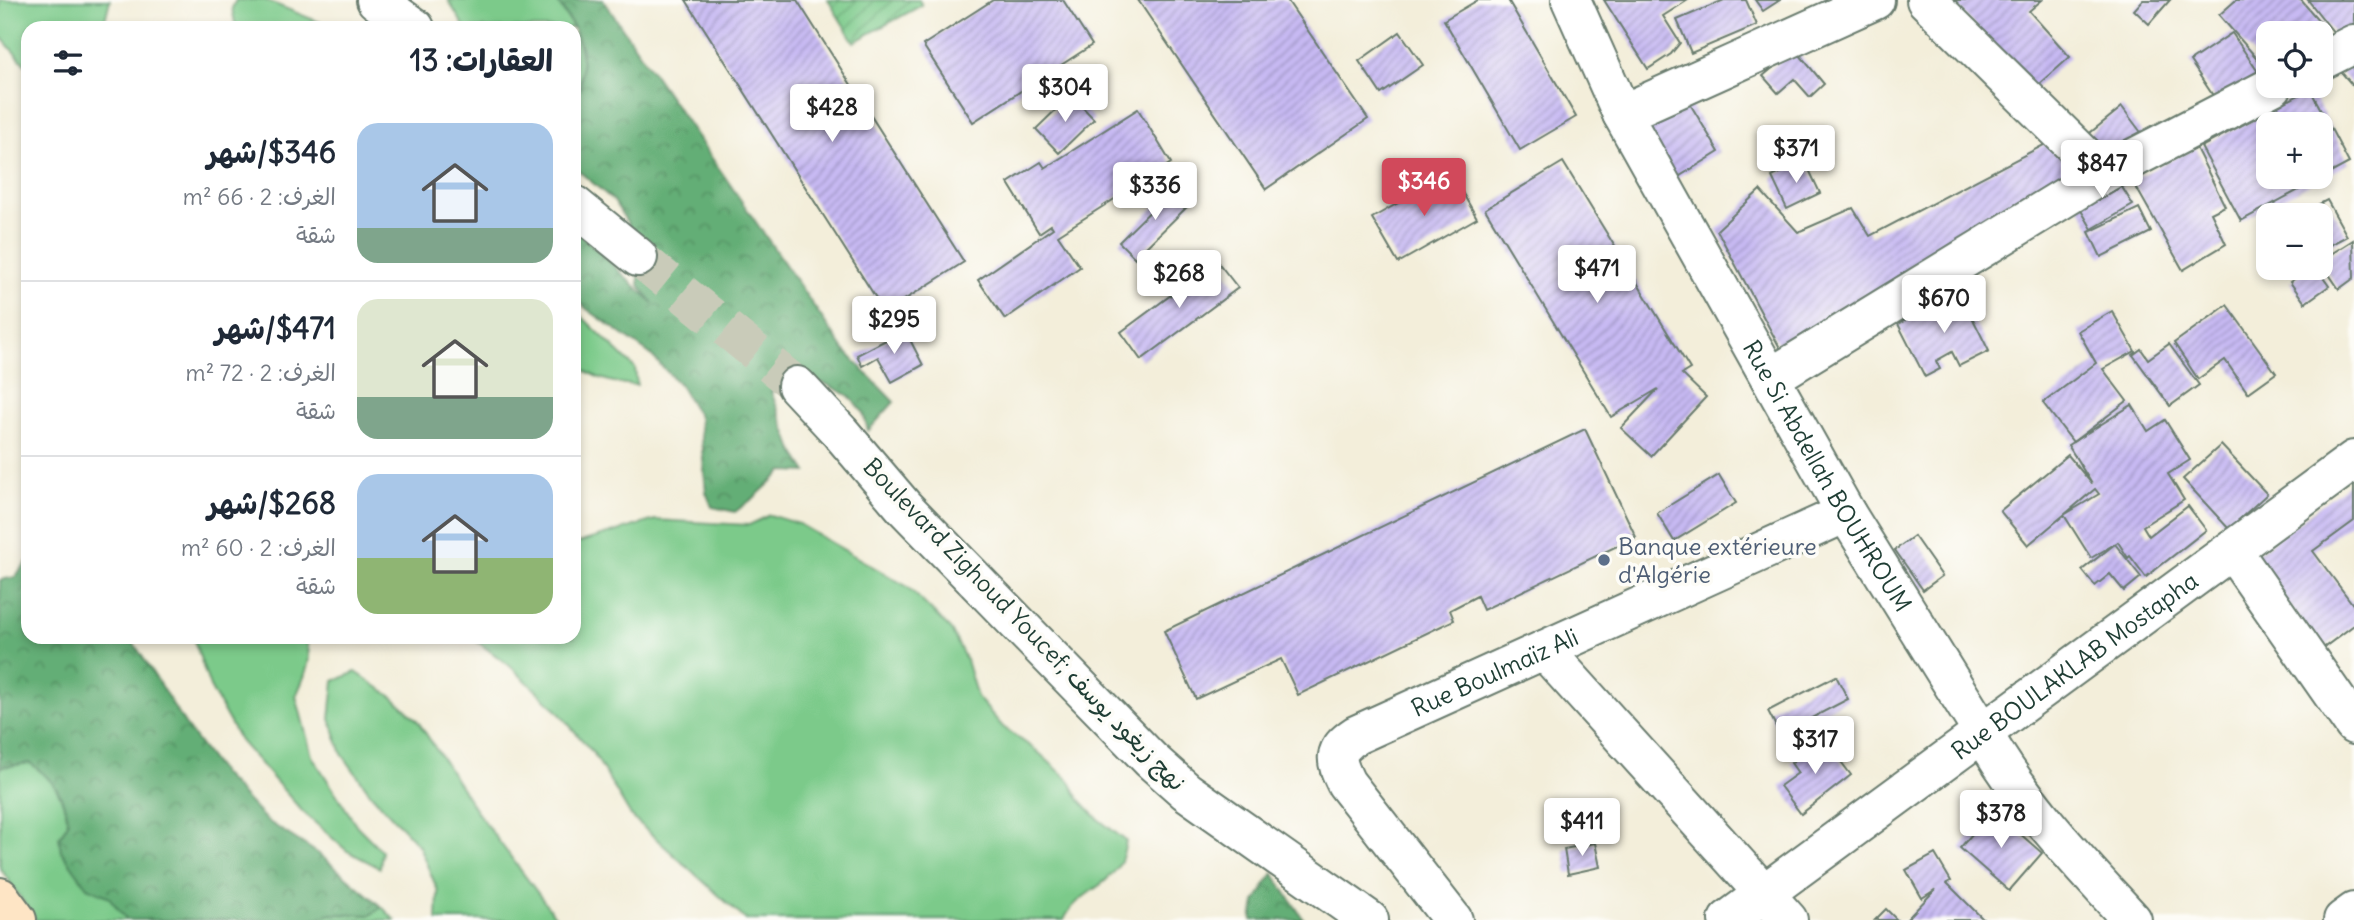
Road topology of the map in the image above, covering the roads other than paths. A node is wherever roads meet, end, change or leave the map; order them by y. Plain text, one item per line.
1 (376, 0) edge
2 (1572, 0) edge
3 (1875, 0) edge
4 (1926, 0) edge
5 (405, 21) edge
6 (2354, 44) edge
7 (2333, 54) edge
8 (2256, 95) edge
9 (1622, 114) junction
10 (2103, 174) junction
11 (581, 211) edge
12 (638, 257) tunnel mouth
13 (1770, 378) junction
14 (797, 386) tunnel mouth
15 (2354, 460) edge
16 (1846, 513) junction
17 (2232, 550) junction
18 (1544, 650) junction
19 (2354, 725) edge
20 (1983, 733) junction
21 (0, 897) edge
22 (1776, 907) edge
23 (2354, 912) edge
24 (17, 920) edge
25 (1369, 920) edge
26 (1453, 920) edge
27 (1728, 920) edge
28 (2132, 920) edge
29 (2343, 920) edge

1 - 5 street
2 - 9 street, Rue Si Abdellah BOUHROUM
3 - 9 street
4 - 10 street
6 - 7 street
8 - 10 street
9 - 13 street, Rue Si Abdellah BOUHROUM
10 - 13 street
11 - 12 street
13 - 16 street, Rue Si Abdellah BOUHROUM
14 - 25 street, Boulevard Zighoud Youcef; نهج زيغود يوسف
15 - 17 street, Rue BOULAKLAB Mostapha
16 - 18 street, Rue Boulmaïz Ali
16 - 20 street, Rue Si Abdellah BOUHROUM
17 - 19 street
17 - 20 street, Rue BOULAKLAB Mostapha
18 - 22 street
18 - 26 street, Rue Boulmaïz Ali
20 - 22 street, Rue BOULAKLAB Mostapha
20 - 28 street, Rue Si Abdellah BOUHROUM
21 - 24 main road
22 - 27 street, Rue BOULAKLAB Mostapha
23 - 29 street

